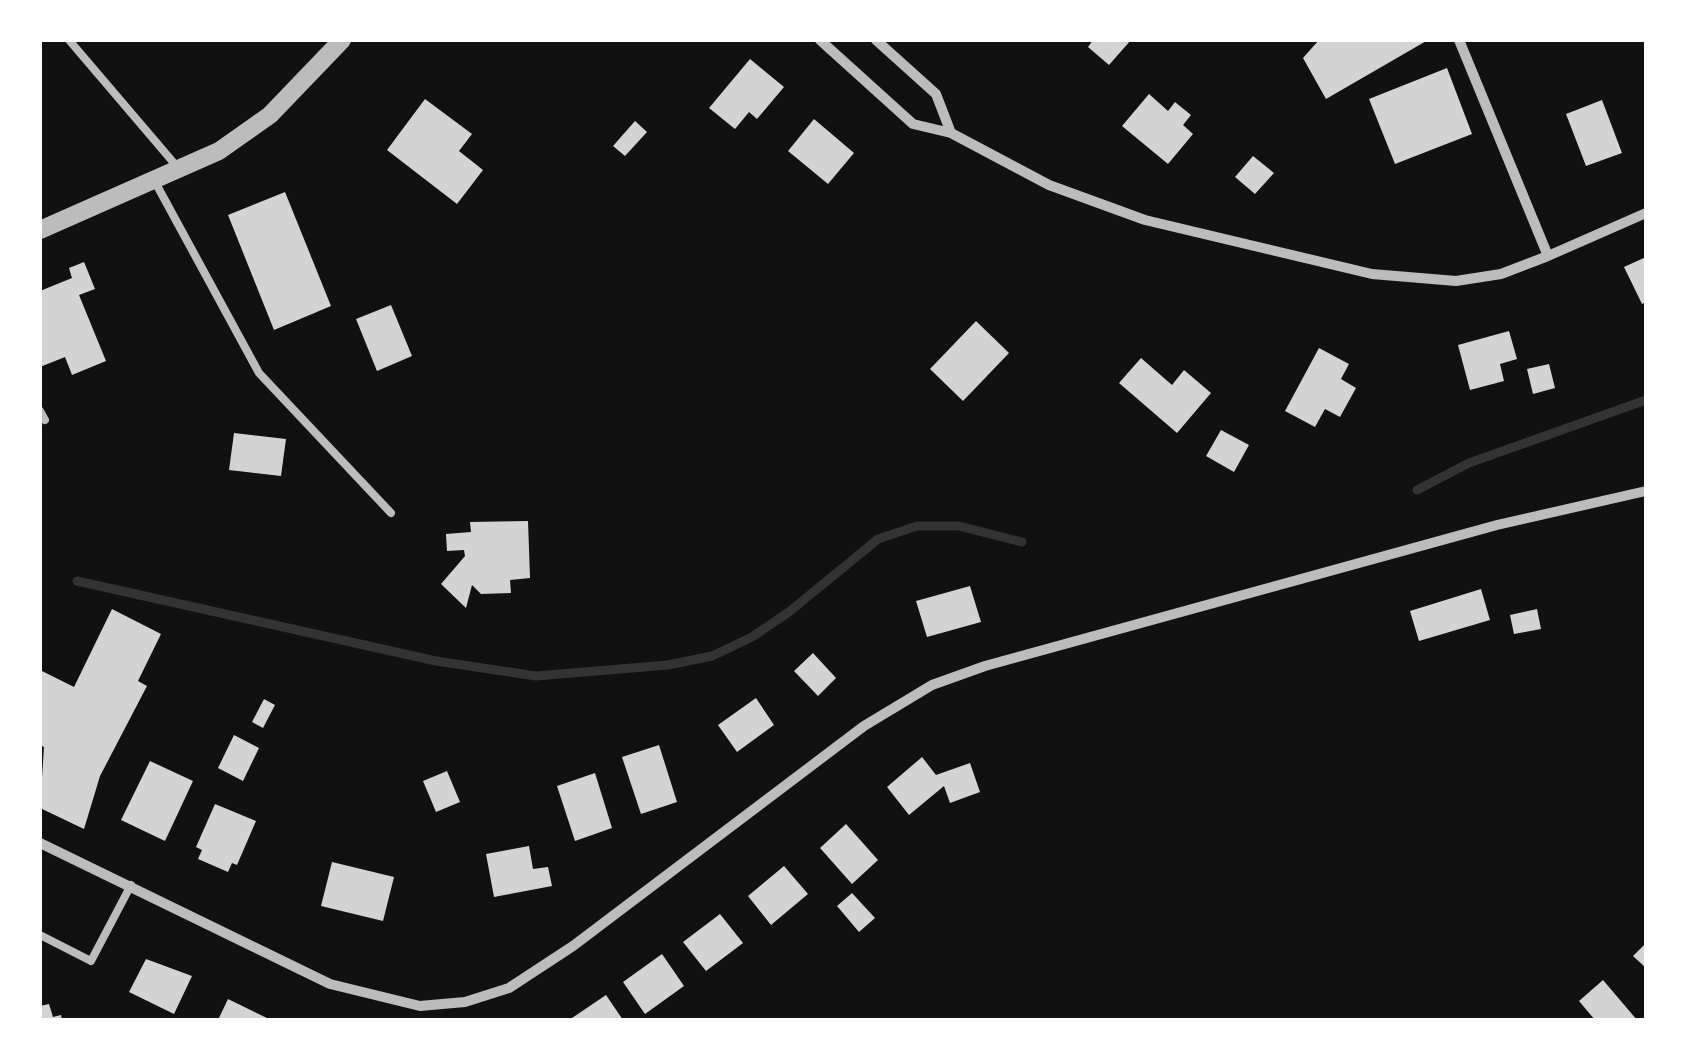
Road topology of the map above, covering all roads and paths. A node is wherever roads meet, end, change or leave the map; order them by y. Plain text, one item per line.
1 (69, 40) edge
2 (342, 40) edge
3 (820, 40) edge
4 (876, 40) edge
5 (1459, 40) edge
6 (951, 133) junction
7 (179, 169) junction
8 (154, 180) junction
9 (1646, 213) edge
10 (40, 230) edge
11 (1548, 256) junction
12 (1646, 492) edge
13 (391, 514) dead end
14 (40, 843) edge
15 (131, 885) junction
16 (40, 935) edge

1 - 7 lane
2 - 7 street
3 - 6 street
4 - 6 street
5 - 11 street
6 - 11 street
7 - 8 street
8 - 10 street
8 - 13 lane
9 - 11 street
12 - 15 street
14 - 15 street
15 - 16 lane

